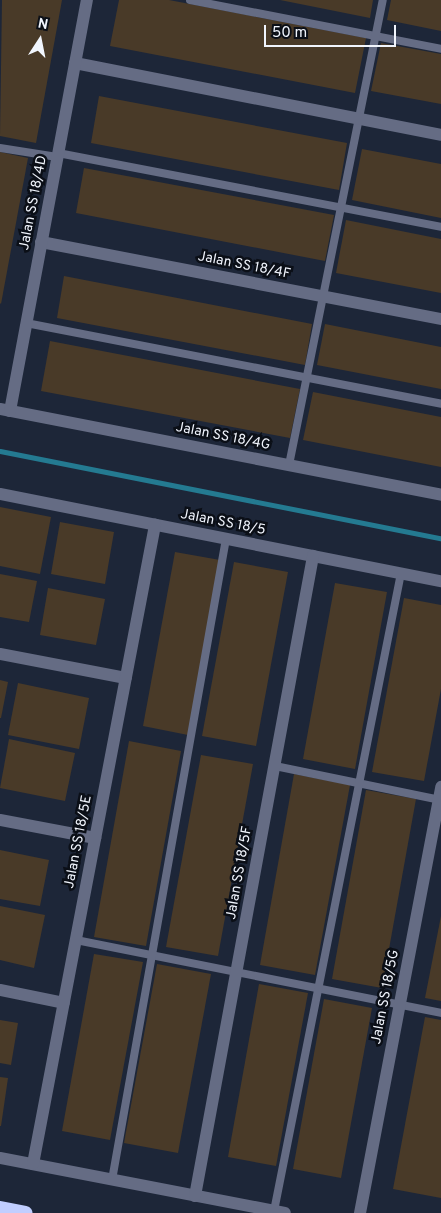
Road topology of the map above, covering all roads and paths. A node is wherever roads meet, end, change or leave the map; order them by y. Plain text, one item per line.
1 (86, 0) edge
2 (190, 0) edge
3 (383, 0) edge
4 (376, 36) junction
5 (441, 49) edge
6 (75, 63) junction
7 (359, 119) junction
8 (441, 135) edge
9 (0, 148) edge
10 (58, 155) junction
11 (341, 208) junction
12 (441, 227) edge
13 (42, 242) junction
14 (323, 296) junction
15 (441, 319) edge
16 (26, 322) junction
17 (307, 378) junction
18 (441, 404) edge
19 (5, 410) edge
20 (289, 465) junction
21 (0, 494) edge
22 (441, 495) edge
23 (155, 525) junction
24 (226, 539) junction
25 (313, 556) junction
26 (401, 574) junction
27 (441, 581) edge
28 (0, 654) edge
29 (126, 678) junction
30 (274, 766) junction
31 (359, 783) junction
32 (440, 796) edge
33 (0, 820) edge
34 (95, 838) junction
35 (76, 940) junction
36 (152, 956) junction
37 (236, 972) junction
38 (318, 988) junction
39 (0, 990) edge
40 (64, 1003) junction
41 (400, 1004) junction
42 (441, 1013) edge
43 (0, 1158) edge
44 (33, 1164) junction
45 (112, 1180) junction
46 (195, 1196) junction
47 (0, 1208) edge
48 (279, 1212) edge
49 (25, 1213) edge
50 (360, 1213) edge

1 - 6 street, Jalan SS 18/4D
2 - 4 lane
3 - 4 lane
4 - 5 lane
4 - 7 lane
6 - 7 street
6 - 10 street, Jalan SS 18/4D
7 - 8 street
7 - 11 lane
9 - 10 lane
10 - 11 lane
10 - 13 street, Jalan SS 18/4D
11 - 12 lane
11 - 14 lane
13 - 14 street, Jalan SS 18/4F
13 - 16 street, Jalan SS 18/4D
14 - 15 street, Jalan SS 18/4F
14 - 17 lane
16 - 17 lane
16 - 19 street, Jalan SS 18/4D
17 - 18 lane
17 - 20 lane
19 - 20 street, Jalan SS 18/4G
20 - 22 street, Jalan SS 18/4G
21 - 23 street, Jalan SS 18/5
23 - 24 street, Jalan SS 18/5
23 - 29 street, Jalan SS 18/5E
24 - 25 street, Jalan SS 18/5
24 - 36 lane
25 - 26 street, Jalan SS 18/5
25 - 30 street, Jalan SS 18/5F
26 - 27 street, Jalan SS 18/5
26 - 31 lane
28 - 29 street
29 - 34 street, Jalan SS 18/5E
30 - 31 lane
30 - 37 street, Jalan SS 18/5F
31 - 32 lane
31 - 38 lane
32 - 41 street, Jalan SS 18/5G
33 - 34 street
34 - 35 street, Jalan SS 18/5E
35 - 36 lane
35 - 40 street, Jalan SS 18/5E
36 - 37 lane
36 - 45 lane
37 - 38 lane
37 - 46 street, Jalan SS 18/5F
38 - 41 lane
38 - 48 lane
39 - 40 street
40 - 44 street, Jalan SS 18/5E
41 - 42 lane
41 - 50 street, Jalan SS 18/5G
43 - 44 street
44 - 45 street
45 - 46 street
46 - 48 street
47 - 49 highway

